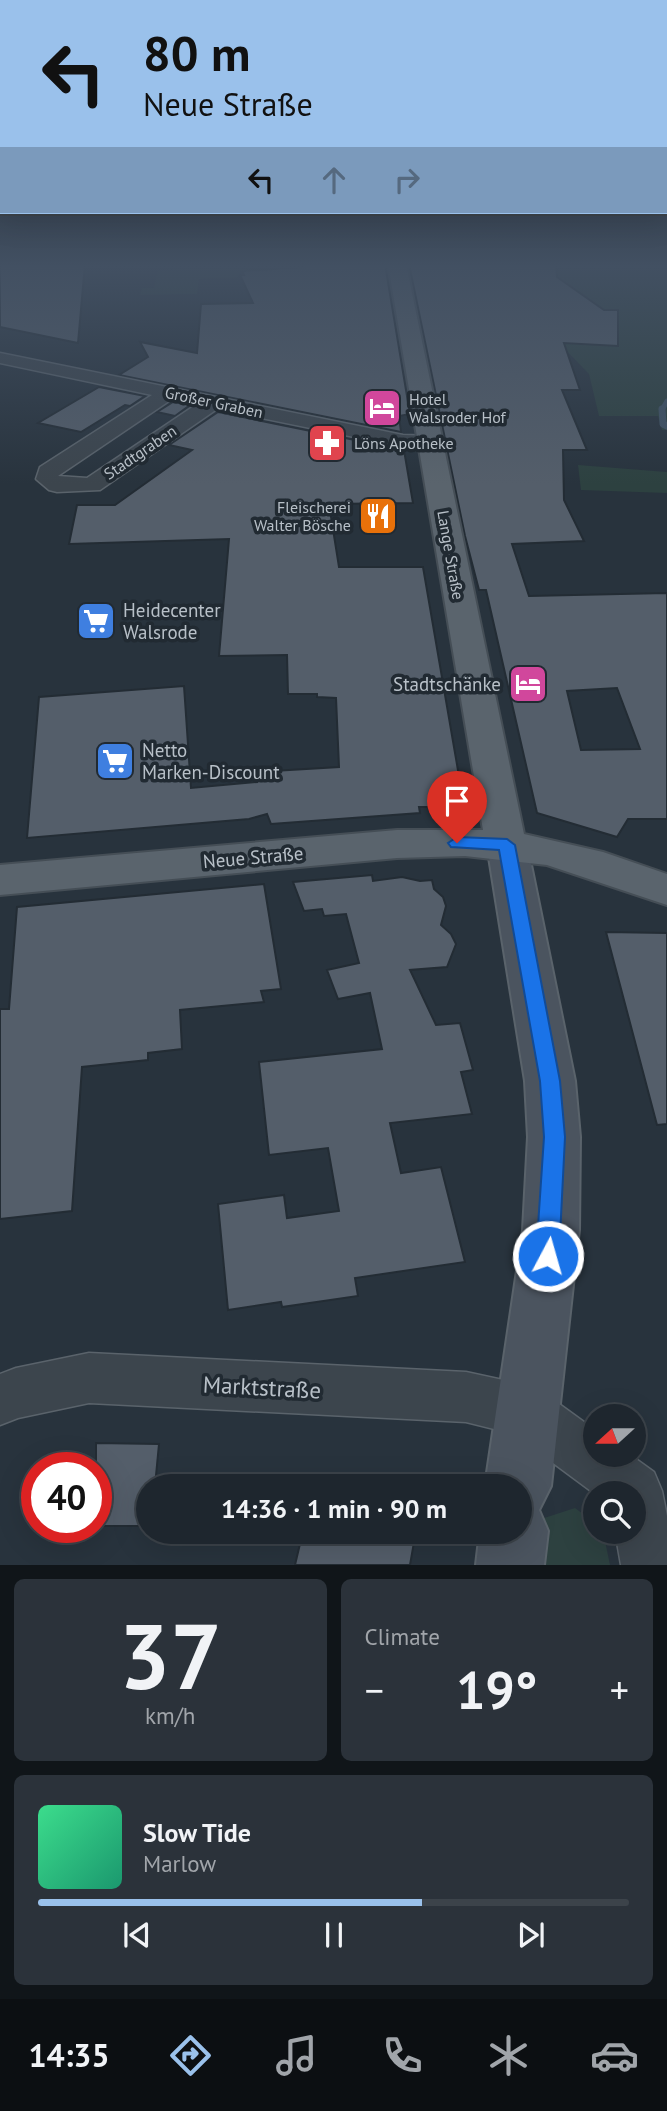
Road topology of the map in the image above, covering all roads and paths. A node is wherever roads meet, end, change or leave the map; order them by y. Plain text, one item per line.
1 (410, 337) edge
2 (0, 358) edge
3 (168, 393) junction
4 (214, 402) junction
5 (429, 440) junction
6 (507, 845) junction
7 (0, 880) edge
8 (667, 890) edge
9 (0, 1400) edge
10 (526, 1411) junction
11 (519, 1474) edge
12 (512, 1544) edge
13 (510, 1565) edge
14 (649, 1565) edge

1 - 5 main road, Lange Straße
2 - 3 street, Großer Graben
3 - 4 street, Großer Graben
3 - 4 street, Stadtgraben
4 - 5 street, Großer Graben
5 - 6 main road, Lange Straße
6 - 7 main road, Neue Straße
6 - 8 main road, Neue Straße
6 - 10 street
9 - 10 street, Marktstraße
10 - 11 street
10 - 14 street
12 - 13 street

